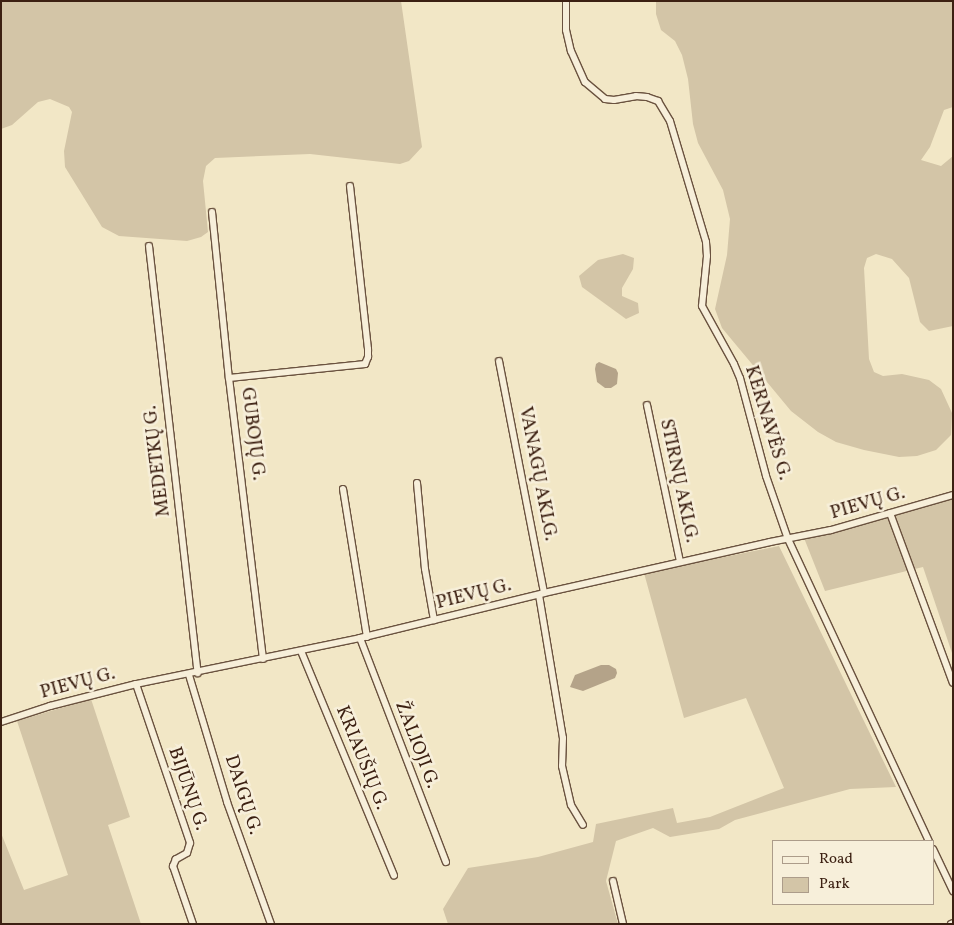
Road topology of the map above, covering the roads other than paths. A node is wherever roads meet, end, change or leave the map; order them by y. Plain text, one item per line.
1 (566, 1) edge
2 (350, 186) dead end
3 (212, 212) dead end
4 (148, 246) dead end
5 (500, 361) dead end
6 (229, 378) junction
7 (647, 405) dead end
8 (417, 484) dead end
9 (343, 489) dead end
10 (953, 495) edge
11 (890, 513) junction
12 (788, 539) junction
13 (680, 562) junction
14 (542, 594) junction
15 (434, 620) junction
16 (363, 637) junction
17 (301, 651) junction
18 (263, 659) junction
19 (198, 673) junction
20 (189, 675) junction
21 (953, 683) edge
22 (136, 684) junction
23 (1, 722) edge
24 (583, 826) dead end
25 (929, 840) edge
26 (934, 850) edge
27 (446, 862) dead end
28 (394, 876) dead end
29 (613, 881) dead end
30 (953, 891) edge
31 (193, 924) edge
32 (271, 924) edge
33 (623, 924) edge

1 - 12 street, KERNAVĖS G.
2 - 6 street
3 - 6 street, GUBOJŲ G.
4 - 19 street, MEDETKŲ G.
5 - 14 street, VANAGŲ AKLG.
6 - 18 street, GUBOJŲ G.
7 - 13 street, STIRNŲ AKLG.
8 - 15 street
9 - 16 street, ŽALIOJI G.
10 - 11 street, PIEVŲ G.
11 - 12 street, PIEVŲ G.
11 - 21 street
12 - 13 street, PIEVŲ G.
12 - 25 street, KERNAVĖS G.
13 - 14 street, PIEVŲ G.
14 - 15 street, PIEVŲ G.
14 - 24 street, VANAGŲ AKLG.
15 - 16 street, PIEVŲ G.
16 - 17 street, PIEVŲ G.
16 - 27 street, ŽALIOJI G.
17 - 18 street, PIEVŲ G.
17 - 28 street, KRIAUŠIŲ G.
18 - 19 street, PIEVŲ G.
19 - 20 street, PIEVŲ G.
20 - 22 street, PIEVŲ G.
20 - 32 street, DAIGŲ G.
22 - 23 street, PIEVŲ G.
22 - 31 street, BIJŪNŲ G.
26 - 30 street
29 - 33 street

